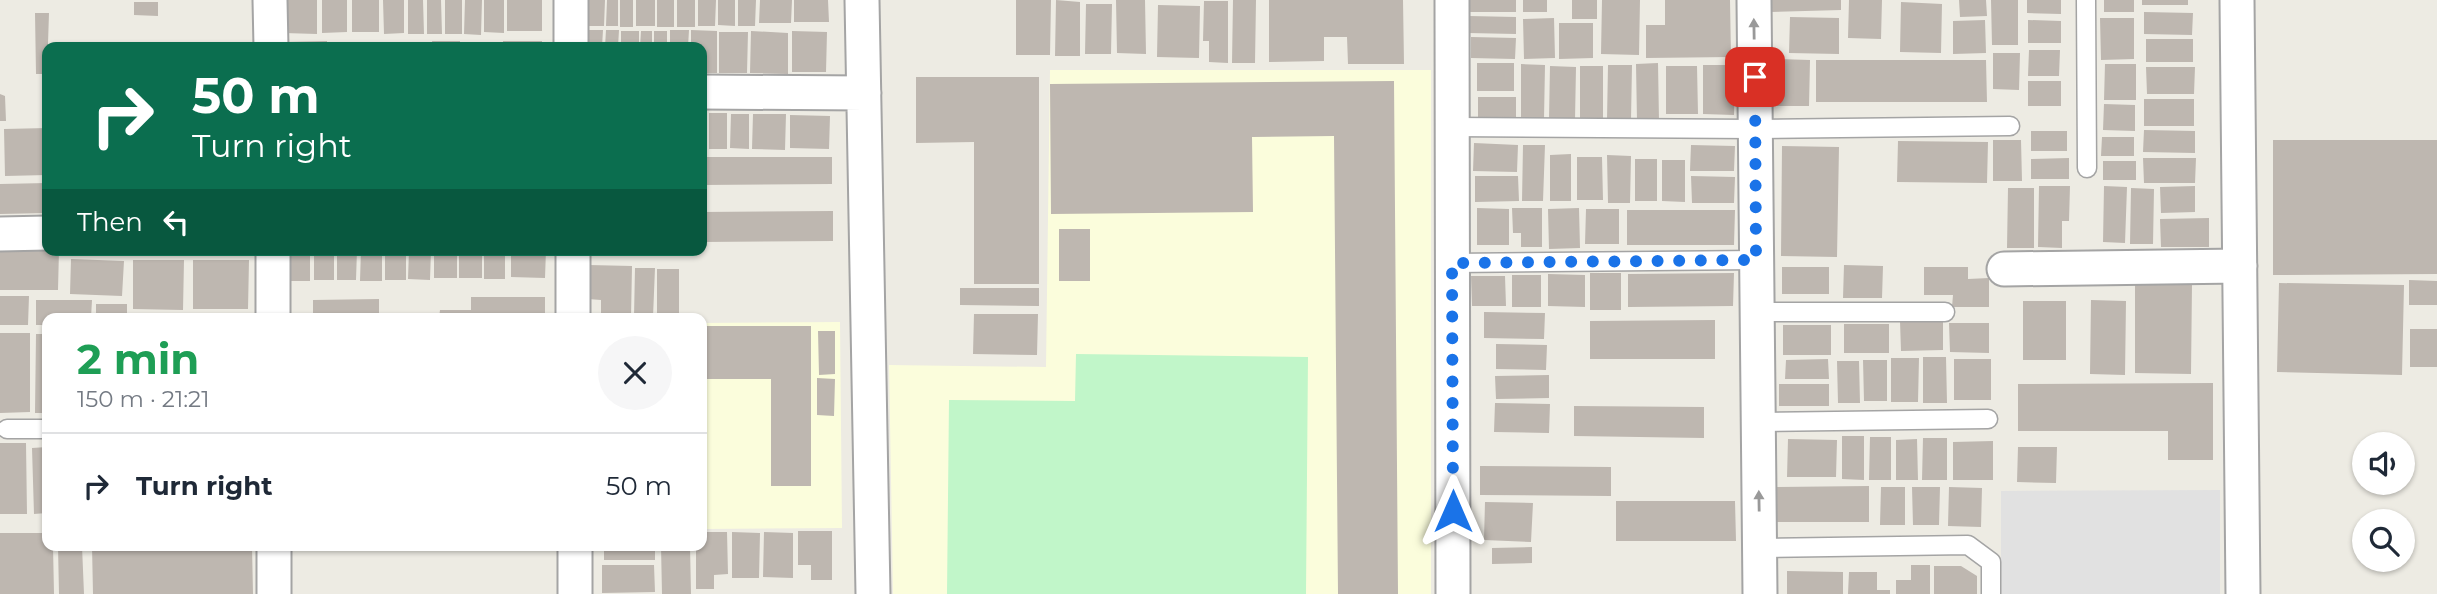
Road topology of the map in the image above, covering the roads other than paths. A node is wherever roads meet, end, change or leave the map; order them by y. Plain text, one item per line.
1 (270, 0) edge
2 (571, 0) edge
3 (862, 0) edge
4 (1452, 0) edge
5 (1754, 0) edge
6 (2087, 0) edge
7 (2237, 0) edge
8 (271, 42) edge
9 (571, 42) edge
10 (707, 92) edge
11 (864, 93) junction
12 (2010, 125) dead end
13 (1452, 127) junction
14 (1755, 129) junction
15 (2087, 168) dead end
16 (0, 233) edge
17 (42, 233) edge
18 (273, 256) edge
19 (573, 256) edge
20 (1756, 260) junction
21 (1452, 263) junction
22 (2240, 266) junction
23 (2004, 269) dead end
24 (1757, 312) junction
25 (1945, 312) dead end
26 (273, 313) edge
27 (573, 313) edge
28 (1987, 419) dead end
29 (1758, 422) junction
30 (8, 429) dead end
31 (42, 429) edge
32 (1760, 548) junction
33 (274, 551) edge
34 (575, 551) edge
35 (274, 594) edge
36 (575, 594) edge
37 (873, 594) edge
38 (1453, 594) edge
39 (1760, 594) edge
40 (1991, 594) edge
41 (2243, 594) edge

1 - 8 street
2 - 9 street
3 - 11 street
4 - 13 street
14 -> 5 street
6 - 15 lane
7 - 22 street
10 - 11 street
11 - 37 street
12 - 14 lane
13 - 14 lane
13 - 21 street
14 - 20 street
16 - 17 street
18 - 26 street
19 - 27 street
20 - 21 lane
20 - 24 street
21 - 38 street
22 - 23 street
22 - 41 street
24 - 25 lane
24 - 29 street
28 - 29 lane
32 -> 29 street
30 - 31 lane
32 - 39 street
32 - 40 lane
33 - 35 street
34 - 36 street

